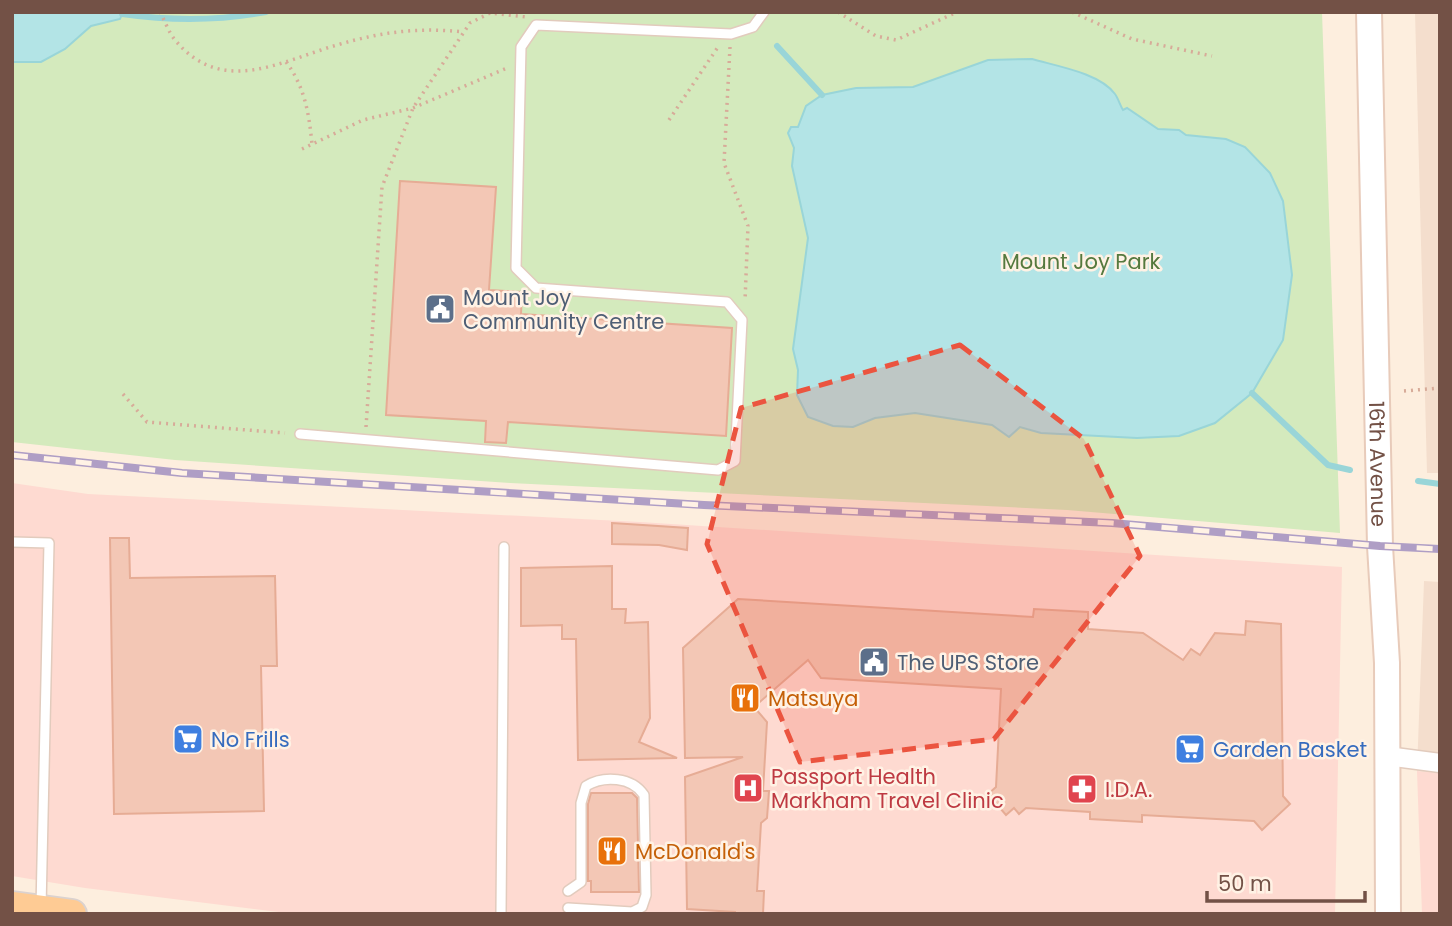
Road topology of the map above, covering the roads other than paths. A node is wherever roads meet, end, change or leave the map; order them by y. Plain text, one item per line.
1 (764, 12) edge
2 (1369, 12) edge
3 (300, 433) road end
4 (12, 542) edge
5 (504, 547) dead end
6 (1387, 756) junction
7 (1440, 763) edge
8 (568, 891) dead end
9 (12, 906) edge
10 (568, 908) dead end
11 (41, 910) junction
12 (72, 914) edge
13 (501, 914) edge
14 (1388, 914) edge

1 - 3 lane
2 - 6 main road, 16th Avenue
4 - 11 lane
5 - 13 lane
6 - 7 street
6 - 14 main road, 16th Avenue
8 - 10 lane
9 - 11 main road
11 - 12 main road

